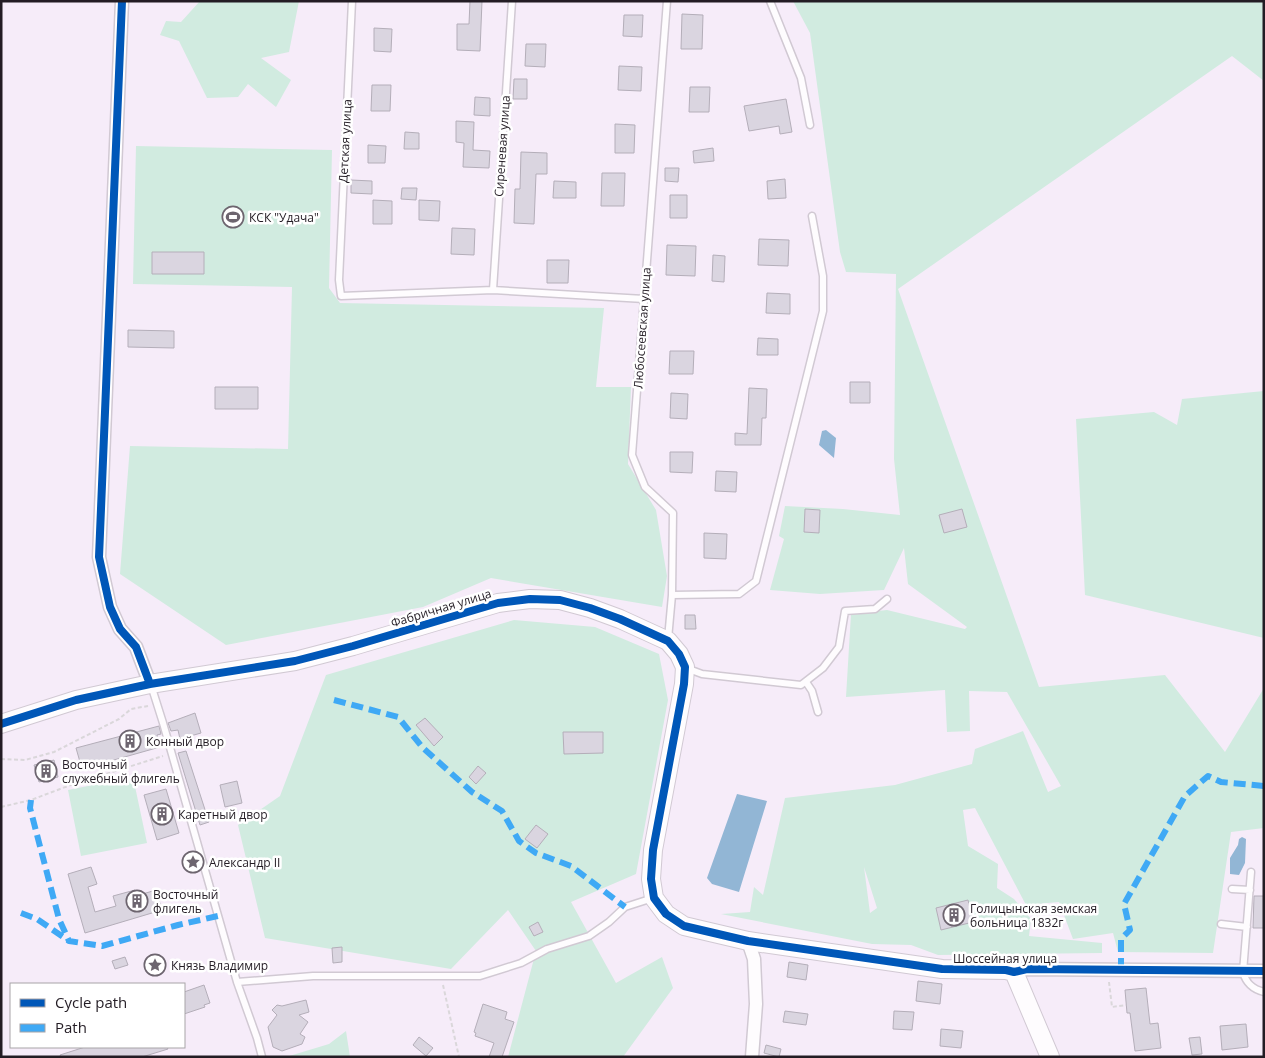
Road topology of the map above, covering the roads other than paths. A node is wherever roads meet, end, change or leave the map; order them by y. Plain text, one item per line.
1 (122, 1) edge
2 (352, 1) edge
3 (512, 1) edge
4 (667, 1) edge
5 (770, 1) edge
6 (810, 125) dead end
7 (812, 216) dead end
8 (493, 290) junction
9 (644, 300) junction
10 (672, 594) junction
11 (887, 599) dead end
12 (668, 641) junction
13 (685, 667) junction
14 (806, 682) junction
15 (150, 684) junction
16 (818, 712) dead end
17 (1, 724) edge
18 (1251, 872) dead end
19 (1232, 889) dead end
20 (1250, 890) junction
21 (654, 898) junction
22 (1221, 924) dead end
23 (1247, 926) junction
24 (748, 940) junction
25 (1014, 972) junction
26 (1243, 972) junction
27 (1264, 972) edge
28 (237, 982) junction
29 (1264, 992) edge
30 (262, 1057) edge
31 (752, 1057) edge
32 (1050, 1057) edge

1 - 15 street
2 - 8 lane, Детская улица
3 - 8 lane, Сиреневая улица
4 - 9 lane, Любосеевская улица
5 - 6 lane
7 - 10 lane
8 - 9 lane
9 - 10 lane, Любосеевская улица
10 - 12 lane, Любосеевская улица
11 - 14 lane
12 - 13 street, Фабричная улица
12 - 15 street, Фабричная улица
13 - 14 lane
13 - 21 street
14 - 16 lane
15 - 17 street, Фабричная улица
15 - 28 lane
18 - 20 lane
19 - 20 lane
20 - 23 lane
21 - 24 street
21 - 28 lane
22 - 23 lane
23 - 26 lane
24 - 25 street, Шоссейная улица
24 - 31 street
25 - 26 street, Шоссейная улица
25 - 32 street
26 - 27 street, Шоссейная улица
26 - 29 lane
28 - 30 lane

